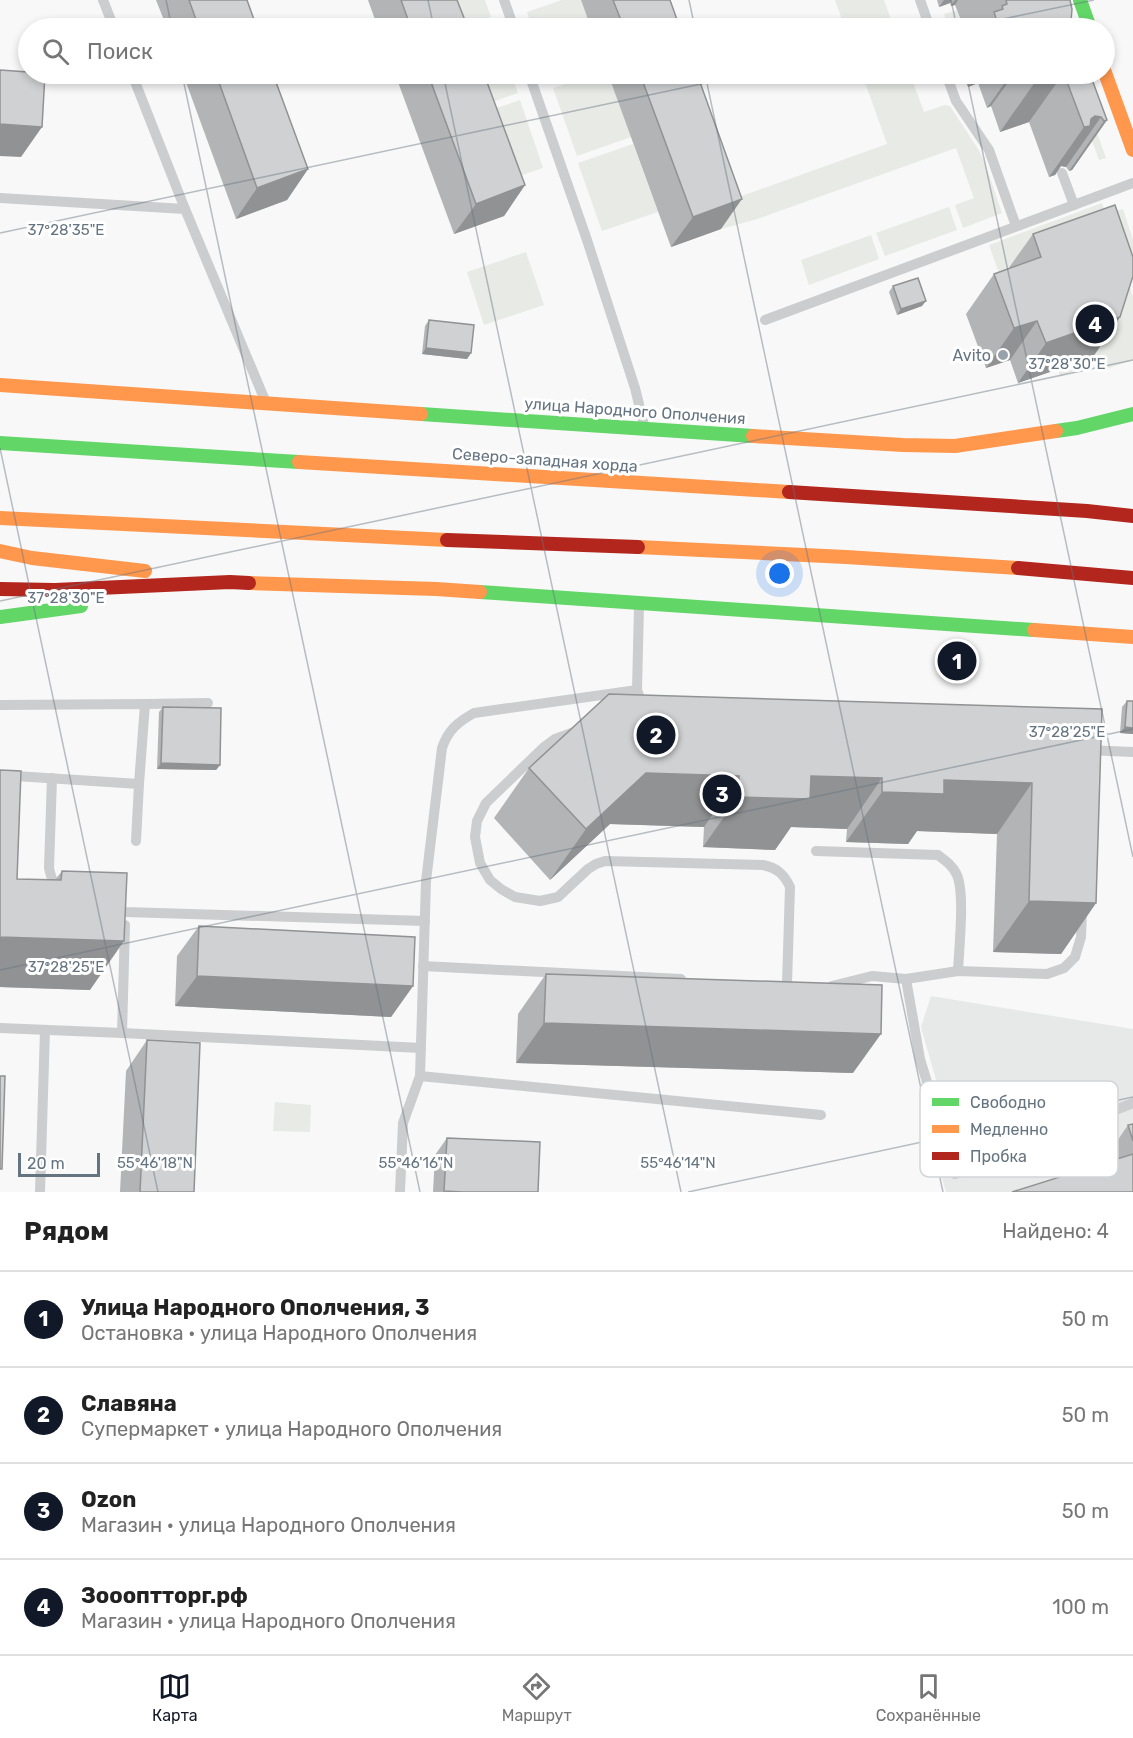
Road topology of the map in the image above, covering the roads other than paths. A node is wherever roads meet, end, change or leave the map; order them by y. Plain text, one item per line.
1 (103, 0) edge
2 (504, 0) edge
3 (920, 0) edge
4 (1080, 0) edge
5 (110, 18) edge
6 (510, 18) edge
7 (926, 18) edge
8 (1086, 18) edge
9 (136, 84) edge
10 (532, 84) edge
11 (950, 84) edge
12 (1109, 84) edge
13 (1133, 150) edge
14 (1062, 173) dead end
15 (1133, 183) edge
16 (0, 198) edge
17 (1074, 205) junction
18 (185, 208) junction
19 (1016, 226) junction
20 (765, 320) dead end
21 (0, 385) edge
22 (133, 394) junction
23 (44, 402) dead end
24 (267, 404) junction
25 (1133, 414) edge
26 (1089, 425) junction
27 (644, 429) junction
28 (1117, 434) dead end
29 (0, 443) edge
30 (1133, 516) edge
31 (0, 518) edge
32 (0, 551) edge
33 (1133, 578) edge
34 (230, 582) junction
35 (0, 589) edge
36 (113, 600) dead end
37 (639, 603) junction
38 (90, 604) dead end
39 (0, 617) edge
40 (1133, 638) edge
41 (637, 690) junction
42 (208, 703) dead end
43 (144, 704) junction
44 (0, 705) edge
45 (644, 705) edge
46 (590, 729) edge
47 (1080, 738) edge
48 (1087, 750) junction
49 (1133, 752) edge
50 (1087, 762) edge
51 (0, 775) edge
52 (52, 778) junction
53 (139, 784) junction
54 (136, 841) dead end
55 (816, 851) dead end
56 (78, 895) edge
57 (1082, 902) edge
58 (107, 905) edge
59 (125, 912) junction
60 (425, 921) junction
61 (423, 966) junction
62 (958, 971) junction
63 (906, 978) junction
64 (694, 979) edge
65 (776, 984) edge
66 (824, 986) edge
67 (0, 1028) edge
68 (45, 1030) junction
69 (122, 1033) junction
70 (421, 1048) junction
71 (420, 1076) junction
72 (927, 1081) edge
73 (1133, 1103) edge
74 (1118, 1109) edge
75 (821, 1114) dead end
76 (40, 1192) edge
77 (400, 1192) edge

1 - 5 lane
2 - 6 lane
3 - 7 lane
4 - 8 main road
9 - 18 lane
10 - 27 lane
11 - 19 lane
12 - 13 main road
14 - 17 lane
15 - 17 lane
16 - 18 lane
17 - 19 lane
18 - 24 lane
19 - 20 lane
21 - 22 main road
22 - 23 main road
22 - 24 main road, улица Народного Ополчения
24 - 27 main road, улица Народного Ополчения
25 - 26 main road, улица Народного Ополчения
26 - 27 main road, улица Народного Ополчения
26 - 28 main road
29 - 30 main road, Северо-западная хорда
31 - 33 main road
32 - 34 main road
34 - 35 main road
34 - 36 main road
34 - 37 main road
37 - 40 main road
37 - 41 lane
38 - 39 main road
41 - 45 lane
41 - 60 lane
42 - 43 lane
43 - 44 lane
43 - 53 lane
46 - 65 lane
47 - 48 lane
48 - 49 lane
48 - 50 lane
51 - 52 lane
52 - 53 lane
52 - 56 lane
53 - 54 lane
55 - 62 lane
57 - 62 lane
58 - 59 lane
59 - 60 lane
59 - 69 lane
60 - 61 lane
61 - 64 lane
61 - 70 lane
62 - 63 lane
63 - 66 lane
63 - 72 lane
67 - 68 lane
68 - 69 lane
68 - 76 lane
69 - 70 lane
70 - 71 lane
71 - 75 lane
71 - 77 lane
73 - 74 lane

